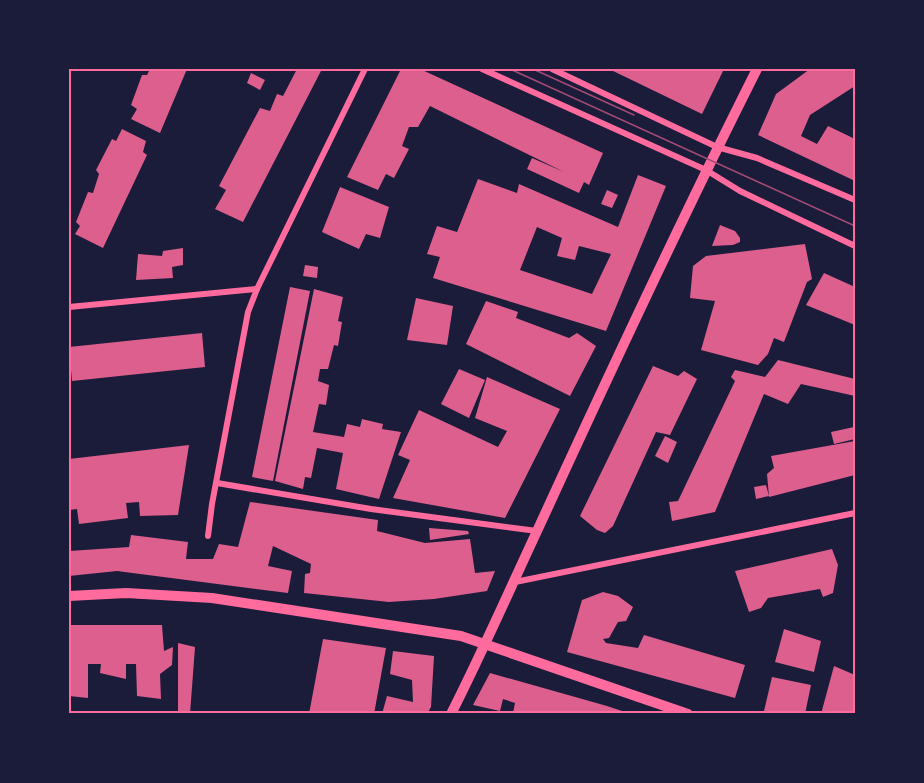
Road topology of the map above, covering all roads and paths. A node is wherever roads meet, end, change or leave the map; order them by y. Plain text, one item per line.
1 (364, 69) edge
2 (482, 69) edge
3 (552, 69) edge
4 (757, 69) edge
5 (717, 147) junction
6 (706, 170) junction
7 (855, 200) edge
8 (855, 246) edge
9 (257, 288) junction
10 (69, 307) edge
11 (217, 483) junction
12 (855, 513) edge
13 (537, 531) junction
14 (208, 536) dead end
15 (515, 582) junction
16 (69, 596) edge
17 (486, 645) junction
18 (451, 714) edge
19 (688, 714) edge

1 - 9 street
2 - 6 street
3 - 5 street
4 - 5 street
5 - 6 street
5 - 7 street
6 - 8 street
6 - 13 street
9 - 10 street
9 - 11 street
11 - 13 street
11 - 14 street
12 - 15 street
13 - 15 street
15 - 17 street
16 - 17 street
17 - 18 street
17 - 19 street

